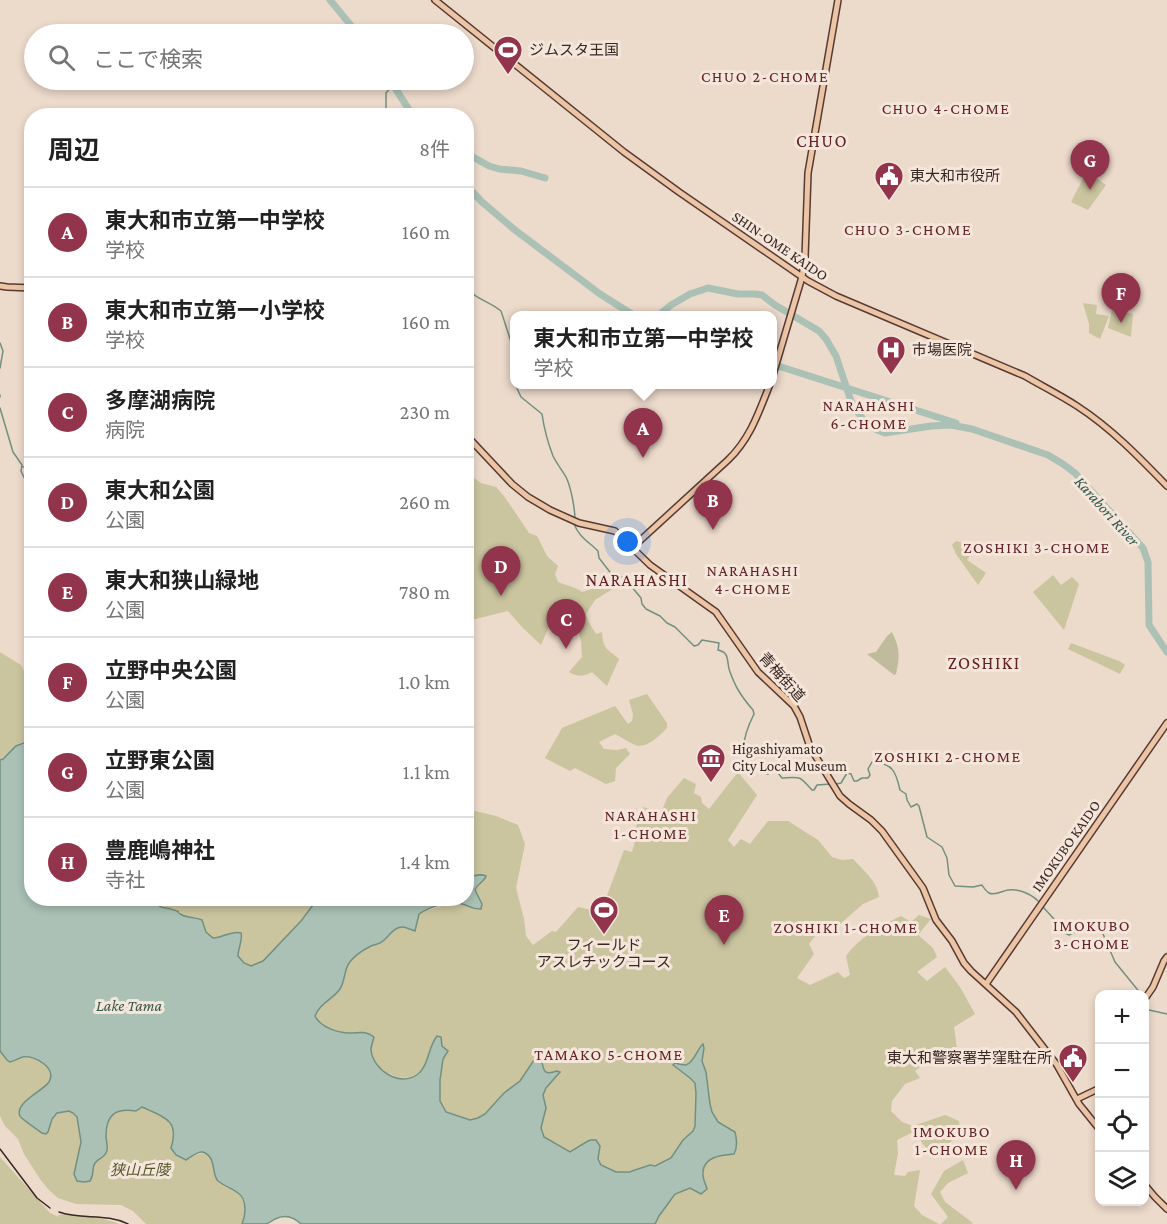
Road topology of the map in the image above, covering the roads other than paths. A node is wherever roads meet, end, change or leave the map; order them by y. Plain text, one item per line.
1 (435, 0) edge
2 (838, 0) edge
3 (465, 24) edge
4 (474, 31) edge
5 (802, 277) junction
6 (0, 286) edge
7 (24, 288) edge
8 (777, 361) edge
9 (768, 389) edge
10 (474, 444) edge
11 (1167, 486) edge
12 (633, 547) junction
13 (1167, 723) edge
14 (1167, 957) edge
15 (986, 984) junction
16 (1149, 993) edge
17 (1095, 1090) edge
18 (1077, 1099) junction
19 (1095, 1124) edge
20 (1149, 1190) edge
21 (1167, 1209) edge

1 - 3 main road, SHIN-OME KAIDO
2 - 5 main road
4 - 5 main road, SHIN-OME KAIDO
5 - 8 main road
5 - 11 main road, SHIN-OME KAIDO
6 - 7 main road
9 - 12 main road
10 - 12 main road, 青梅街道
12 - 15 main road, 青梅街道
13 - 15 main road, IMOKUBO KAIDO
14 - 16 main road
15 - 18 main road, 青梅街道
17 - 18 main road
18 - 19 main road, 青梅街道
20 - 21 main road

